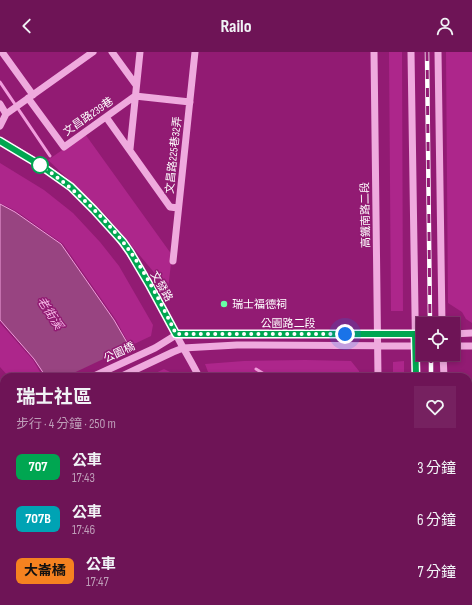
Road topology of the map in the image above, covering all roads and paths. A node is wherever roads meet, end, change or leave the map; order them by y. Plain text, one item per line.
1 (2, 52) edge
2 (93, 52) edge
3 (112, 52) edge
4 (140, 52) edge
5 (195, 52) edge
6 (374, 52) edge
7 (411, 52) edge
8 (438, 52) edge
9 (136, 85) junction
10 (30, 96) junction
11 (135, 96) junction
12 (190, 102) junction
13 (0, 104) edge
14 (6, 114) junction
15 (106, 117) junction
16 (0, 126) edge
17 (0, 142) edge
18 (130, 149) junction
19 (178, 208) junction
20 (173, 261) dead end
21 (442, 317) edge
22 (176, 334) junction
23 (378, 334) junction
24 (415, 334) junction
25 (460, 334) edge
26 (472, 334) edge
27 (416, 337) edge
28 (378, 346) junction
29 (416, 346) edge
30 (460, 346) edge
31 (472, 346) edge
32 (184, 348) junction
33 (160, 358) joint
34 (418, 361) edge
35 (443, 361) edge
36 (101, 373) edge
37 (128, 373) edge
38 (197, 373) edge
39 (378, 373) edge
40 (416, 373) edge
41 (444, 373) edge

1 - 10 street
2 - 10 street
3 - 9 street
4 - 9 street
5 - 12 street, 文昌路225巷32弄
6 - 23 street, 高鐵南路二段
7 - 24 street
8 - 21 street
9 - 11 street
10 - 14 street
10 - 15 street, 文昌路239巷
11 - 12 street
11 - 15 street, 文昌路239巷
11 - 18 street
12 - 19 street, 文昌路225巷32弄
13 - 14 street
14 - 16 street
15 - 18 street
17 - 22 street, 文發路
18 - 19 street
19 - 20 street, 文昌路225巷32弄
22 - 23 street, 公園路二段
22 - 32 street, 文發路
22 - 36 street, 公園橋
23 - 24 street, 公園路二段
23 - 28 street, 高鐵南路二段
24 - 27 street
25 - 26 street
28 - 29 street, 公園路二段
28 - 32 street, 公園路二段
28 - 39 street, 高鐵南路二段
30 - 31 street
32 - 33 street, 公園路二段
32 - 38 street, 文發路
33 - 37 street, 公園橋
34 - 40 street
35 - 41 street

